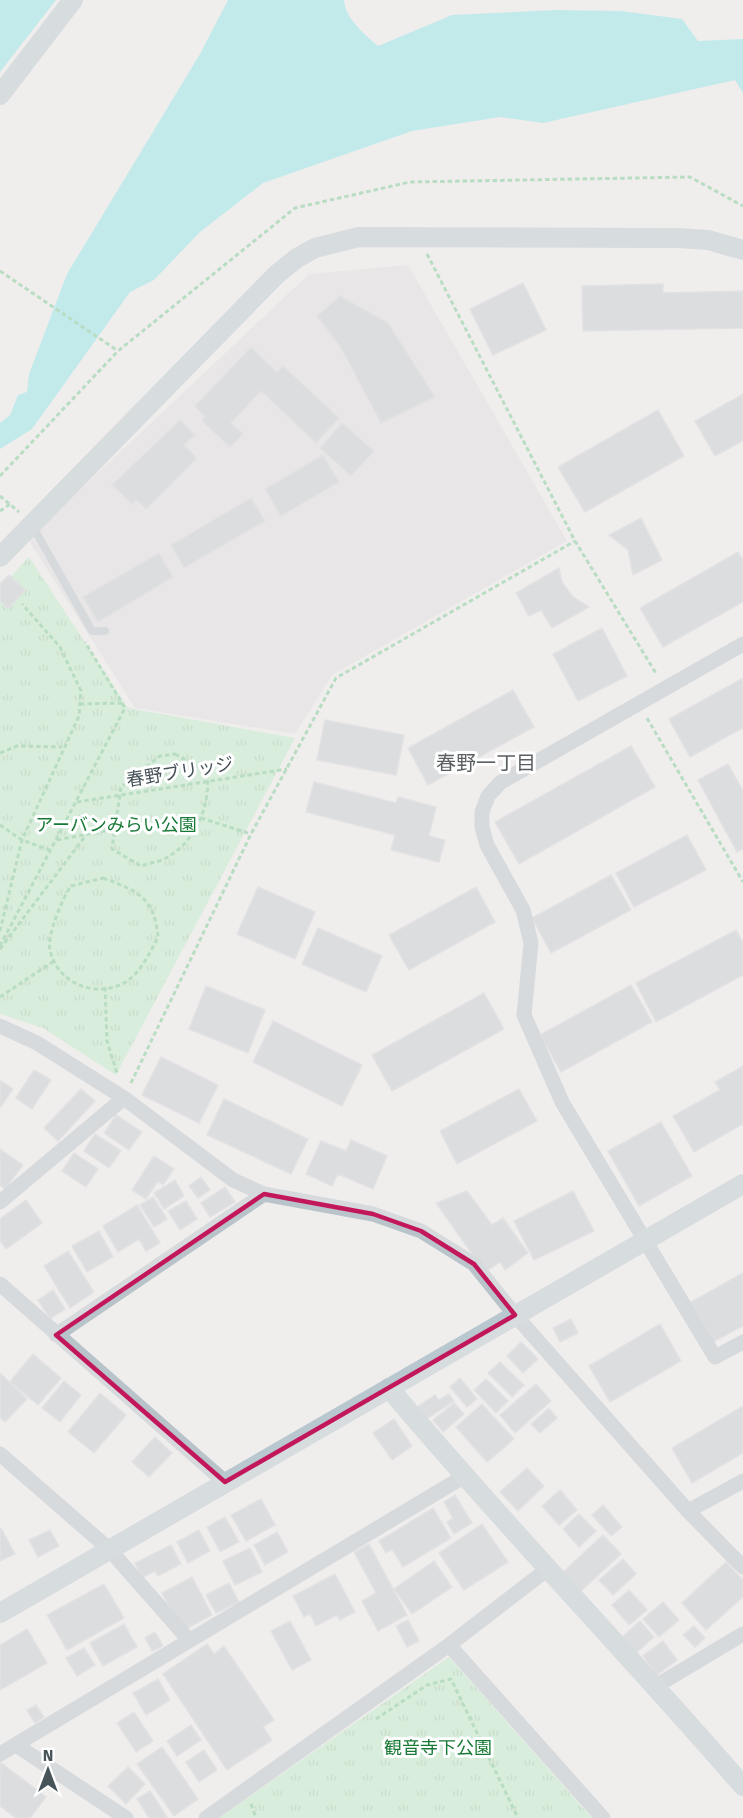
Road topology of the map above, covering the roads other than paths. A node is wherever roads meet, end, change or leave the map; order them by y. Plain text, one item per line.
1 (73, 0) edge
2 (0, 95) edge
3 (743, 250) edge
4 (32, 524) junction
5 (0, 557) edge
6 (105, 630) dead end
7 (743, 644) edge
8 (0, 1026) edge
9 (124, 1098) junction
10 (743, 1184) edge
11 (264, 1194) junction
12 (0, 1202) edge
13 (646, 1240) junction
14 (0, 1284) edge
15 (515, 1315) junction
16 (56, 1335) junction
17 (743, 1342) edge
18 (389, 1388) junction
19 (0, 1454) edge
20 (464, 1477) junction
21 (743, 1481) edge
22 (225, 1482) junction
23 (688, 1510) junction
24 (109, 1549) junction
25 (743, 1567) edge
26 (549, 1568) junction
27 (0, 1613) edge
28 (743, 1634) edge
29 (189, 1640) junction
30 (449, 1645) junction
31 (656, 1686) junction
32 (16, 1745) junction
33 (0, 1754) edge
34 (743, 1786) edge
35 (126, 1818) edge
36 (206, 1818) edge
37 (603, 1818) edge

1 - 2 street
3 - 4 street
4 - 5 street
4 - 6 lane
7 - 13 street
8 - 9 street
9 - 11 street
9 - 12 street
10 - 13 street
11 - 15 street
11 - 16 street
13 - 15 street
13 - 17 street
14 - 16 street
15 - 18 street
15 - 23 street
16 - 22 street
18 - 20 street
18 - 22 street
19 - 24 street
20 - 26 street
20 - 29 street
21 - 23 street
22 - 24 street
23 - 25 street
24 - 27 street
24 - 29 street
26 - 30 street
26 - 31 street
28 - 31 street
29 - 32 street
30 - 36 street
30 - 37 street
31 - 34 street
32 - 33 street
32 - 35 street

